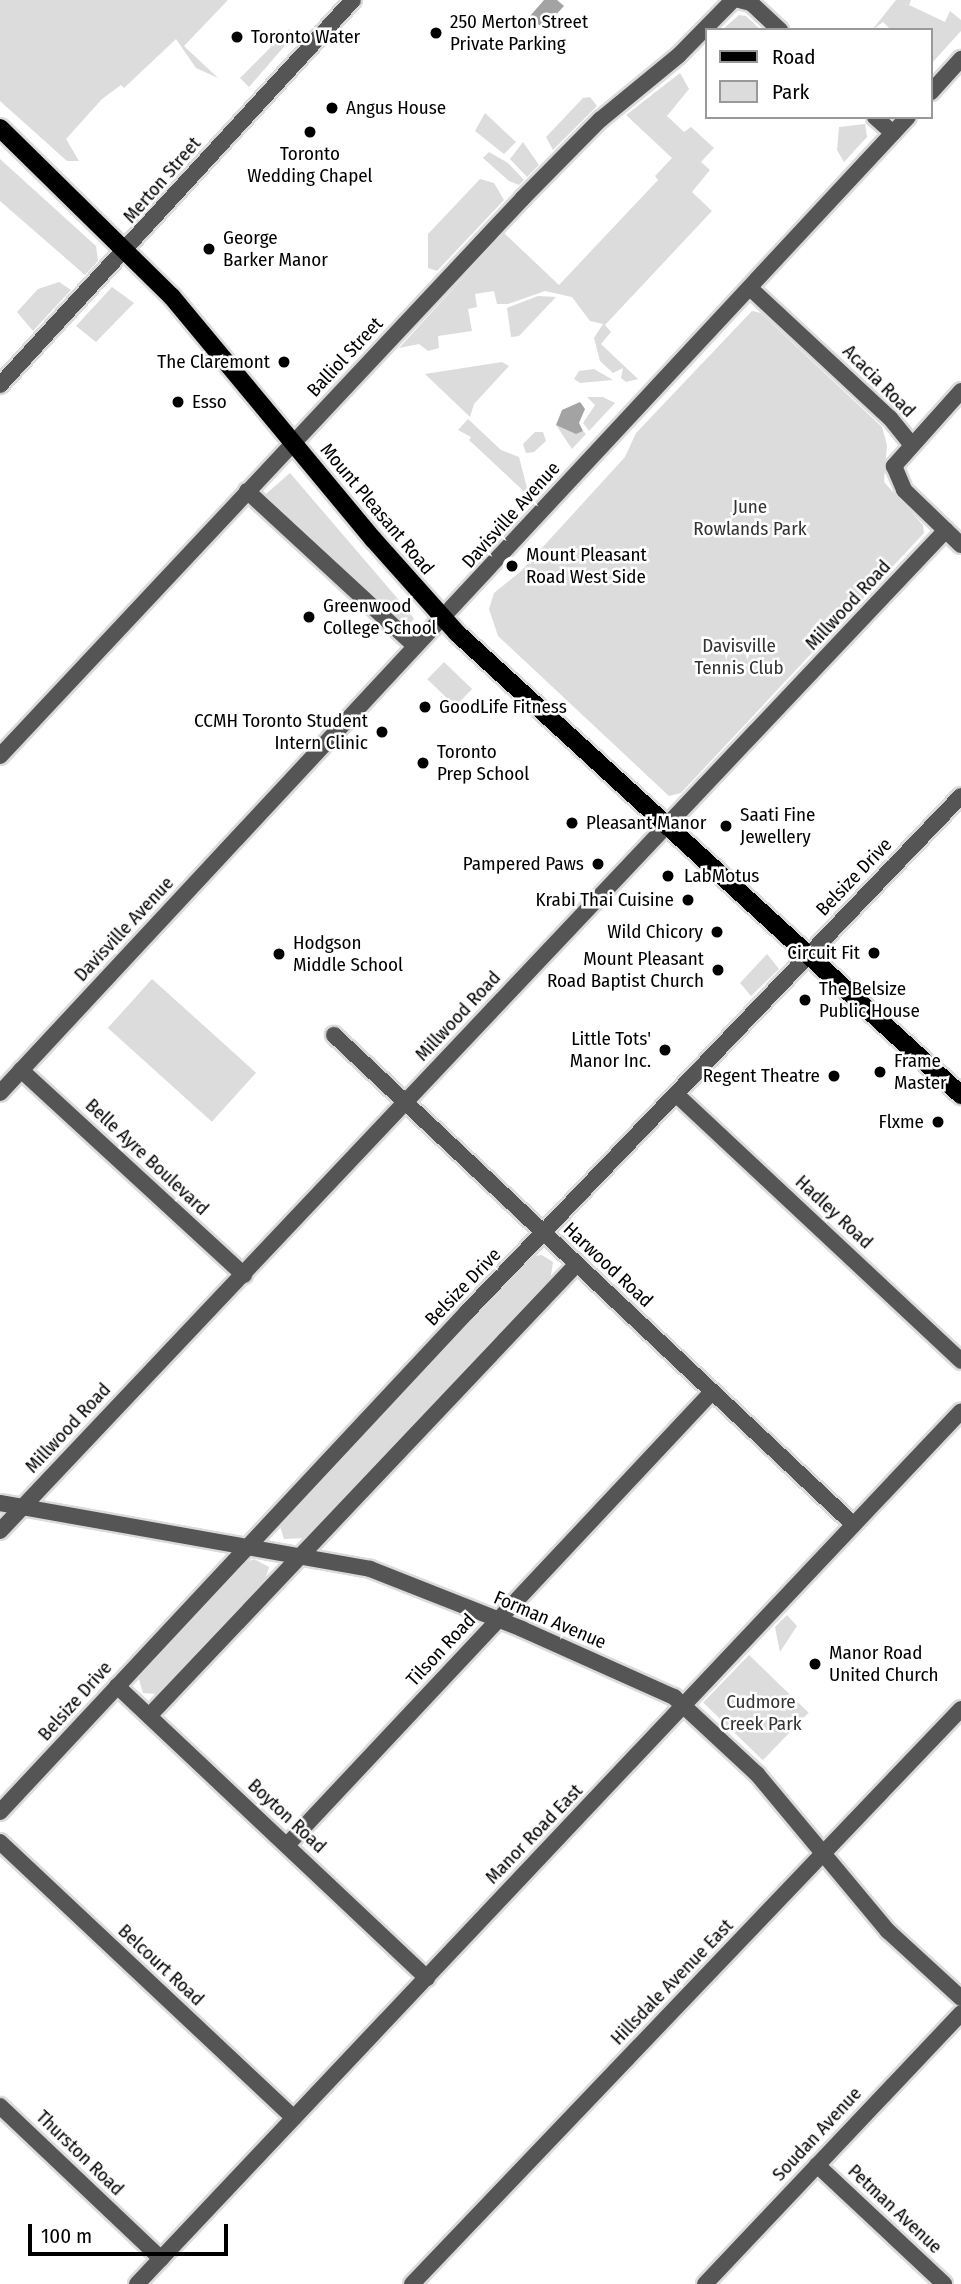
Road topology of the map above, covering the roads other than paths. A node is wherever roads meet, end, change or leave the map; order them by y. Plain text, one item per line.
1 (353, 0) edge
2 (736, 0) edge
3 (707, 28) edge
4 (778, 28) edge
5 (706, 29) edge
6 (961, 59) edge
7 (933, 90) edge
8 (877, 119) edge
9 (906, 119) edge
10 (0, 128) edge
11 (893, 134) junction
12 (128, 250) junction
13 (750, 288) junction
14 (0, 385) edge
15 (961, 391) edge
16 (910, 443) junction
17 (294, 444) junction
18 (247, 491) junction
19 (946, 530) junction
20 (961, 545) edge
21 (443, 618) junction
22 (414, 645) junction
23 (0, 756) edge
24 (961, 796) edge
25 (667, 826) junction
26 (807, 956) junction
27 (334, 1035) dead end
28 (21, 1070) junction
29 (958, 1086) edge
30 (0, 1093) edge
31 (677, 1095) junction
32 (405, 1103) junction
33 (545, 1235) junction
34 (576, 1265) junction
35 (244, 1275) junction
36 (961, 1361) edge
37 (712, 1392) junction
38 (961, 1411) edge
39 (0, 1503) edge
40 (23, 1507) junction
41 (854, 1525) junction
42 (0, 1531) edge
43 (247, 1546) junction
44 (300, 1555) junction
45 (498, 1619) junction
46 (117, 1686) junction
47 (685, 1706) junction
48 (961, 1709) edge
49 (149, 1716) junction
50 (0, 1812) edge
51 (0, 1842) edge
52 (287, 1845) junction
53 (823, 1853) junction
54 (427, 1978) junction
55 (961, 1998) edge
56 (961, 2012) edge
57 (0, 2106) edge
58 (294, 2118) junction
59 (817, 2165) junction
60 (161, 2259) junction
61 (137, 2284) edge
62 (412, 2284) edge
63 (705, 2284) edge
64 (944, 2284) edge

1 - 12 street, Merton Street
2 - 3 street, Balliol Street
2 - 4 street
5 - 17 street, Balliol Street
6 - 7 street
8 - 11 street
9 - 11 street, Davisville Avenue
10 - 12 main road, Mount Pleasant Road
11 - 13 street, Davisville Avenue
12 - 14 street, Merton Street
12 - 17 main road, Mount Pleasant Road
13 - 16 street, Acacia Road
13 - 21 street, Davisville Avenue
15 - 16 street
16 - 19 street, Acacia Road
17 - 18 street, Balliol Street
17 - 21 main road, Mount Pleasant Road
18 - 22 street
18 - 23 street, Balliol Street
19 - 20 street, Acacia Road
19 - 25 street, Millwood Road
21 - 22 street, Davisville Avenue
21 - 25 main road, Mount Pleasant Road
22 - 28 street, Davisville Avenue
24 - 26 street, Belsize Drive
25 - 26 main road, Mount Pleasant Road
25 - 32 street, Millwood Road
26 - 29 main road, Mount Pleasant Road
26 - 31 street, Belsize Drive
27 - 32 street, Harwood Road
28 - 30 street, Davisville Avenue
28 - 35 street, Belle Ayre Boulevard
31 - 33 street, Belsize Drive
31 - 36 street, Hadley Road
32 - 33 street, Harwood Road
32 - 35 street, Millwood Road
33 - 34 street, Harwood Road
33 - 43 street, Belsize Drive
34 - 37 street, Harwood Road
34 - 44 street
35 - 40 street, Millwood Road
37 - 41 street, Harwood Road
37 - 45 street, Tilson Road
38 - 41 street, Manor Road East
39 - 40 street, Forman Avenue
40 - 42 street, Millwood Road
40 - 43 street, Forman Avenue
41 - 47 street, Manor Road East
43 - 44 street, Forman Avenue
43 - 46 street, Belsize Drive
44 - 45 street, Forman Avenue
44 - 49 street
45 - 47 street, Forman Avenue
45 - 52 street, Tilson Road
46 - 49 street, Boyton Road
46 - 50 street, Belsize Drive
47 - 53 street, Forman Avenue
47 - 54 street, Manor Road East
48 - 53 street, Hillsdale Avenue East
49 - 52 street, Boyton Road
51 - 58 street, Belcourt Road
52 - 54 street, Boyton Road
53 - 55 street, Forman Avenue
53 - 62 street, Hillsdale Avenue East
54 - 58 street, Manor Road East
56 - 59 street, Soudan Avenue
57 - 60 street, Thurston Road
58 - 60 street, Manor Road East
59 - 63 street, Soudan Avenue
59 - 64 street, Petman Avenue
60 - 61 street, Manor Road East

